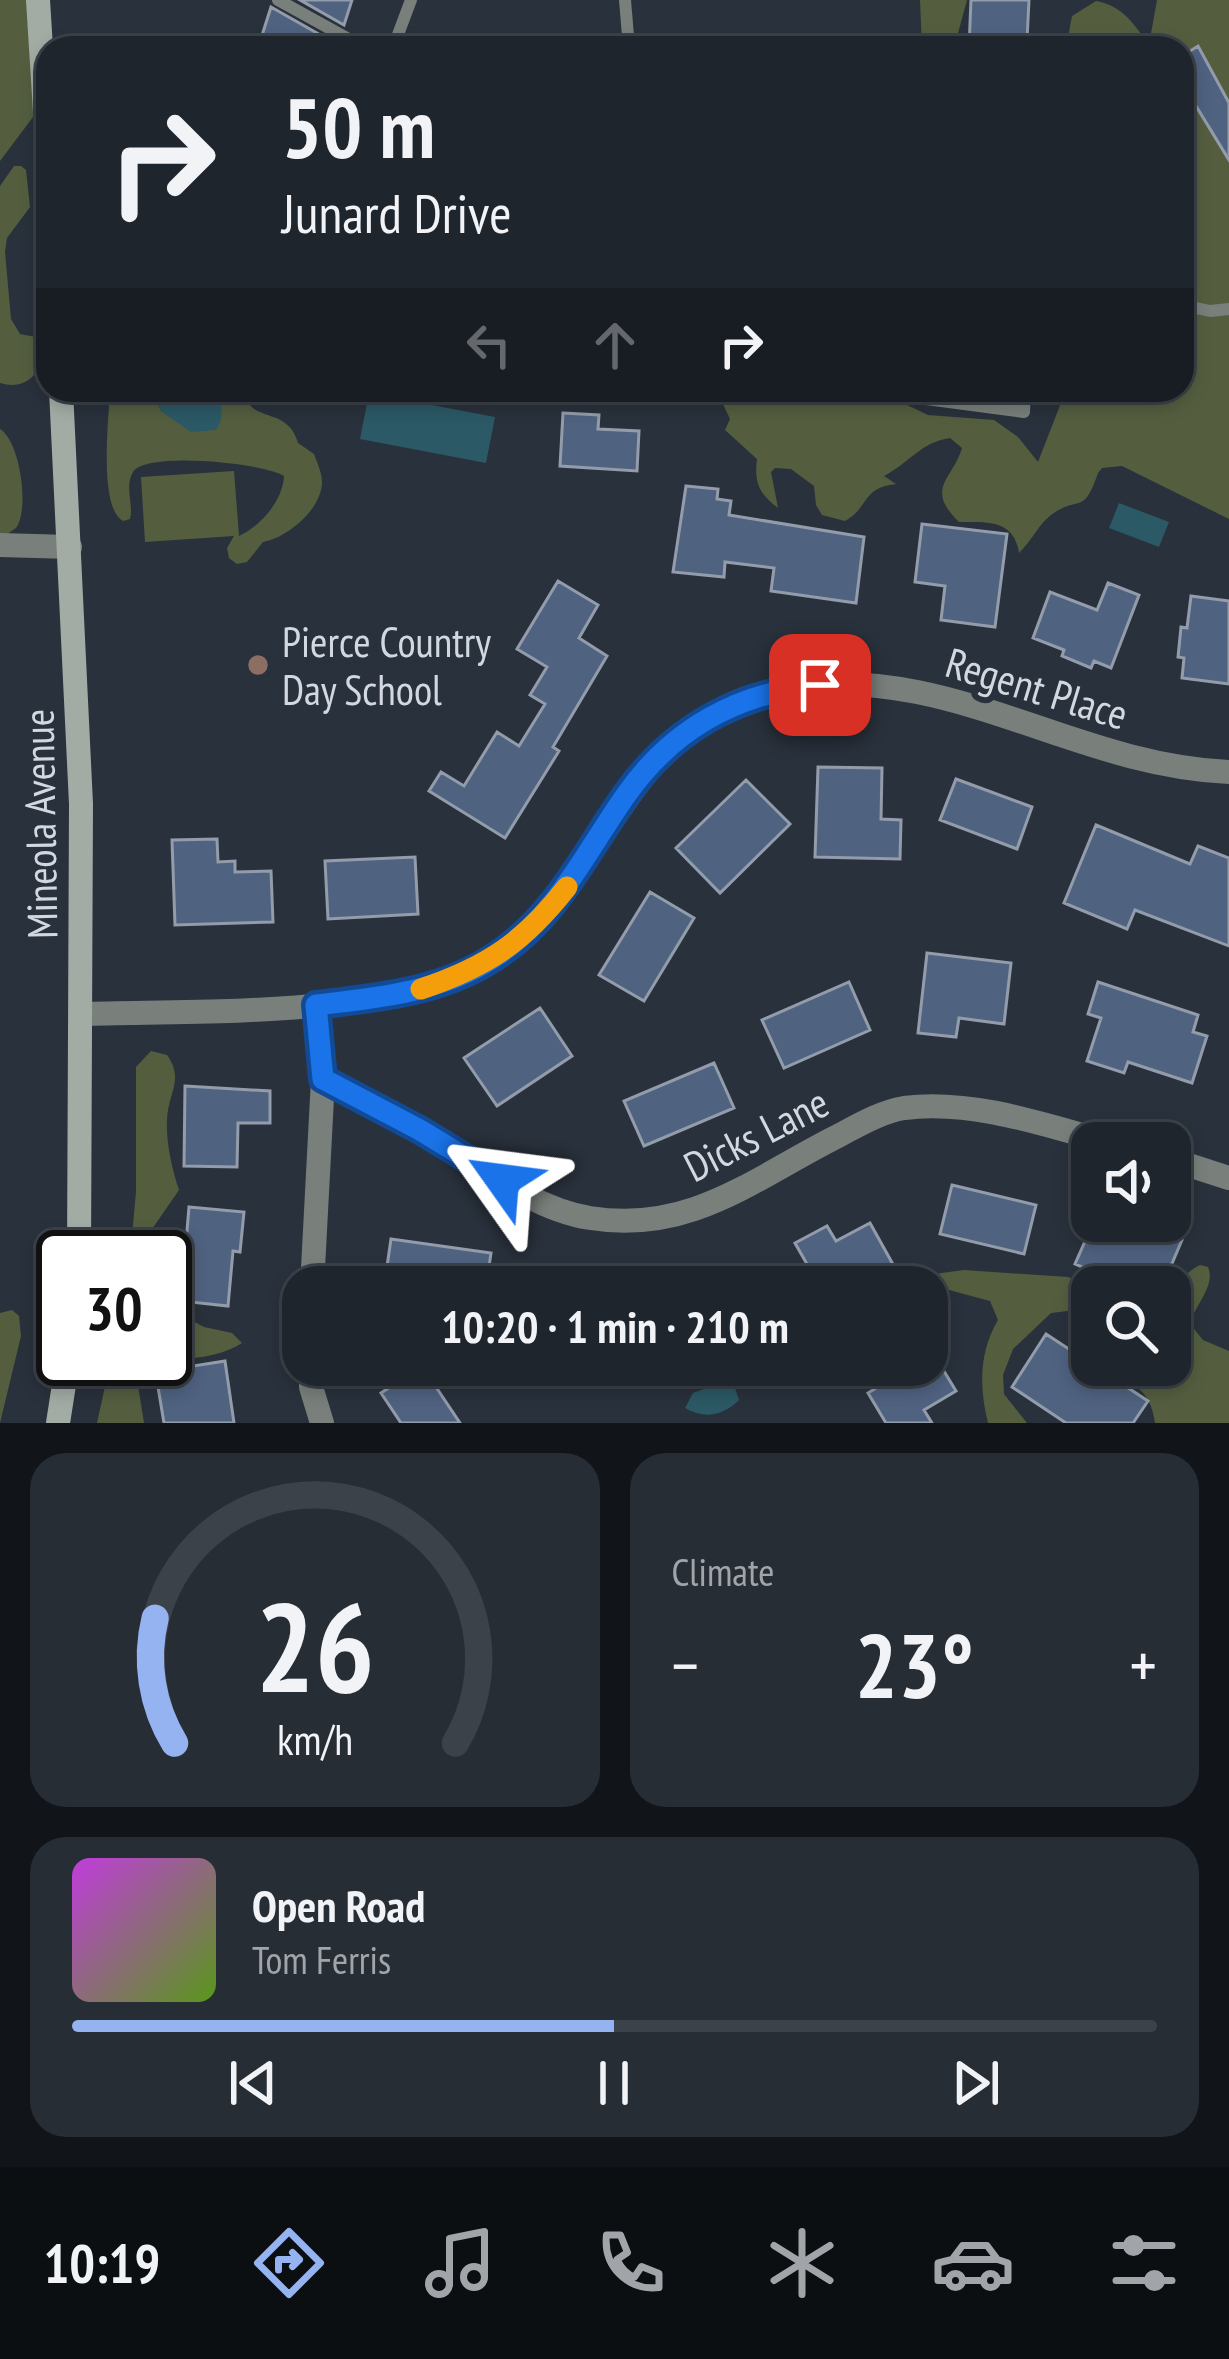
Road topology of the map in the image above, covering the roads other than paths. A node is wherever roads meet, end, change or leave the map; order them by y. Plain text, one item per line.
1 (38, 0) edge
2 (278, 0) edge
3 (411, 0) edge
4 (625, 0) edge
5 (40, 36) edge
6 (343, 36) edge
7 (398, 36) edge
8 (628, 36) edge
9 (1194, 308) edge
10 (1229, 309) edge
11 (62, 402) edge
12 (949, 402) edge
13 (1024, 402) edge
14 (0, 545) edge
15 (70, 547) junction
16 (1229, 772) edge
17 (316, 1005) junction
18 (82, 1015) junction
19 (323, 1079) junction
20 (1071, 1134) edge
21 (1191, 1166) edge
22 (1229, 1178) edge
23 (79, 1230) edge
24 (313, 1266) edge
25 (64, 1386) edge
26 (311, 1386) edge
27 (58, 1423) edge
28 (322, 1423) edge

1 - 5 main road
2 - 6 lane
3 - 7 lane
4 - 8 lane
9 - 10 lane
11 - 15 main road, Mineola Avenue
12 - 13 lane
14 - 15 street
15 - 18 main road, Mineola Avenue
16 - 17 street, Regent Place
17 - 18 street, Regent Place
17 - 19 street
18 - 23 main road, Mineola Avenue
19 - 20 street, Dicks Lane
19 - 24 street
21 - 22 street
25 - 27 main road
26 - 28 street

